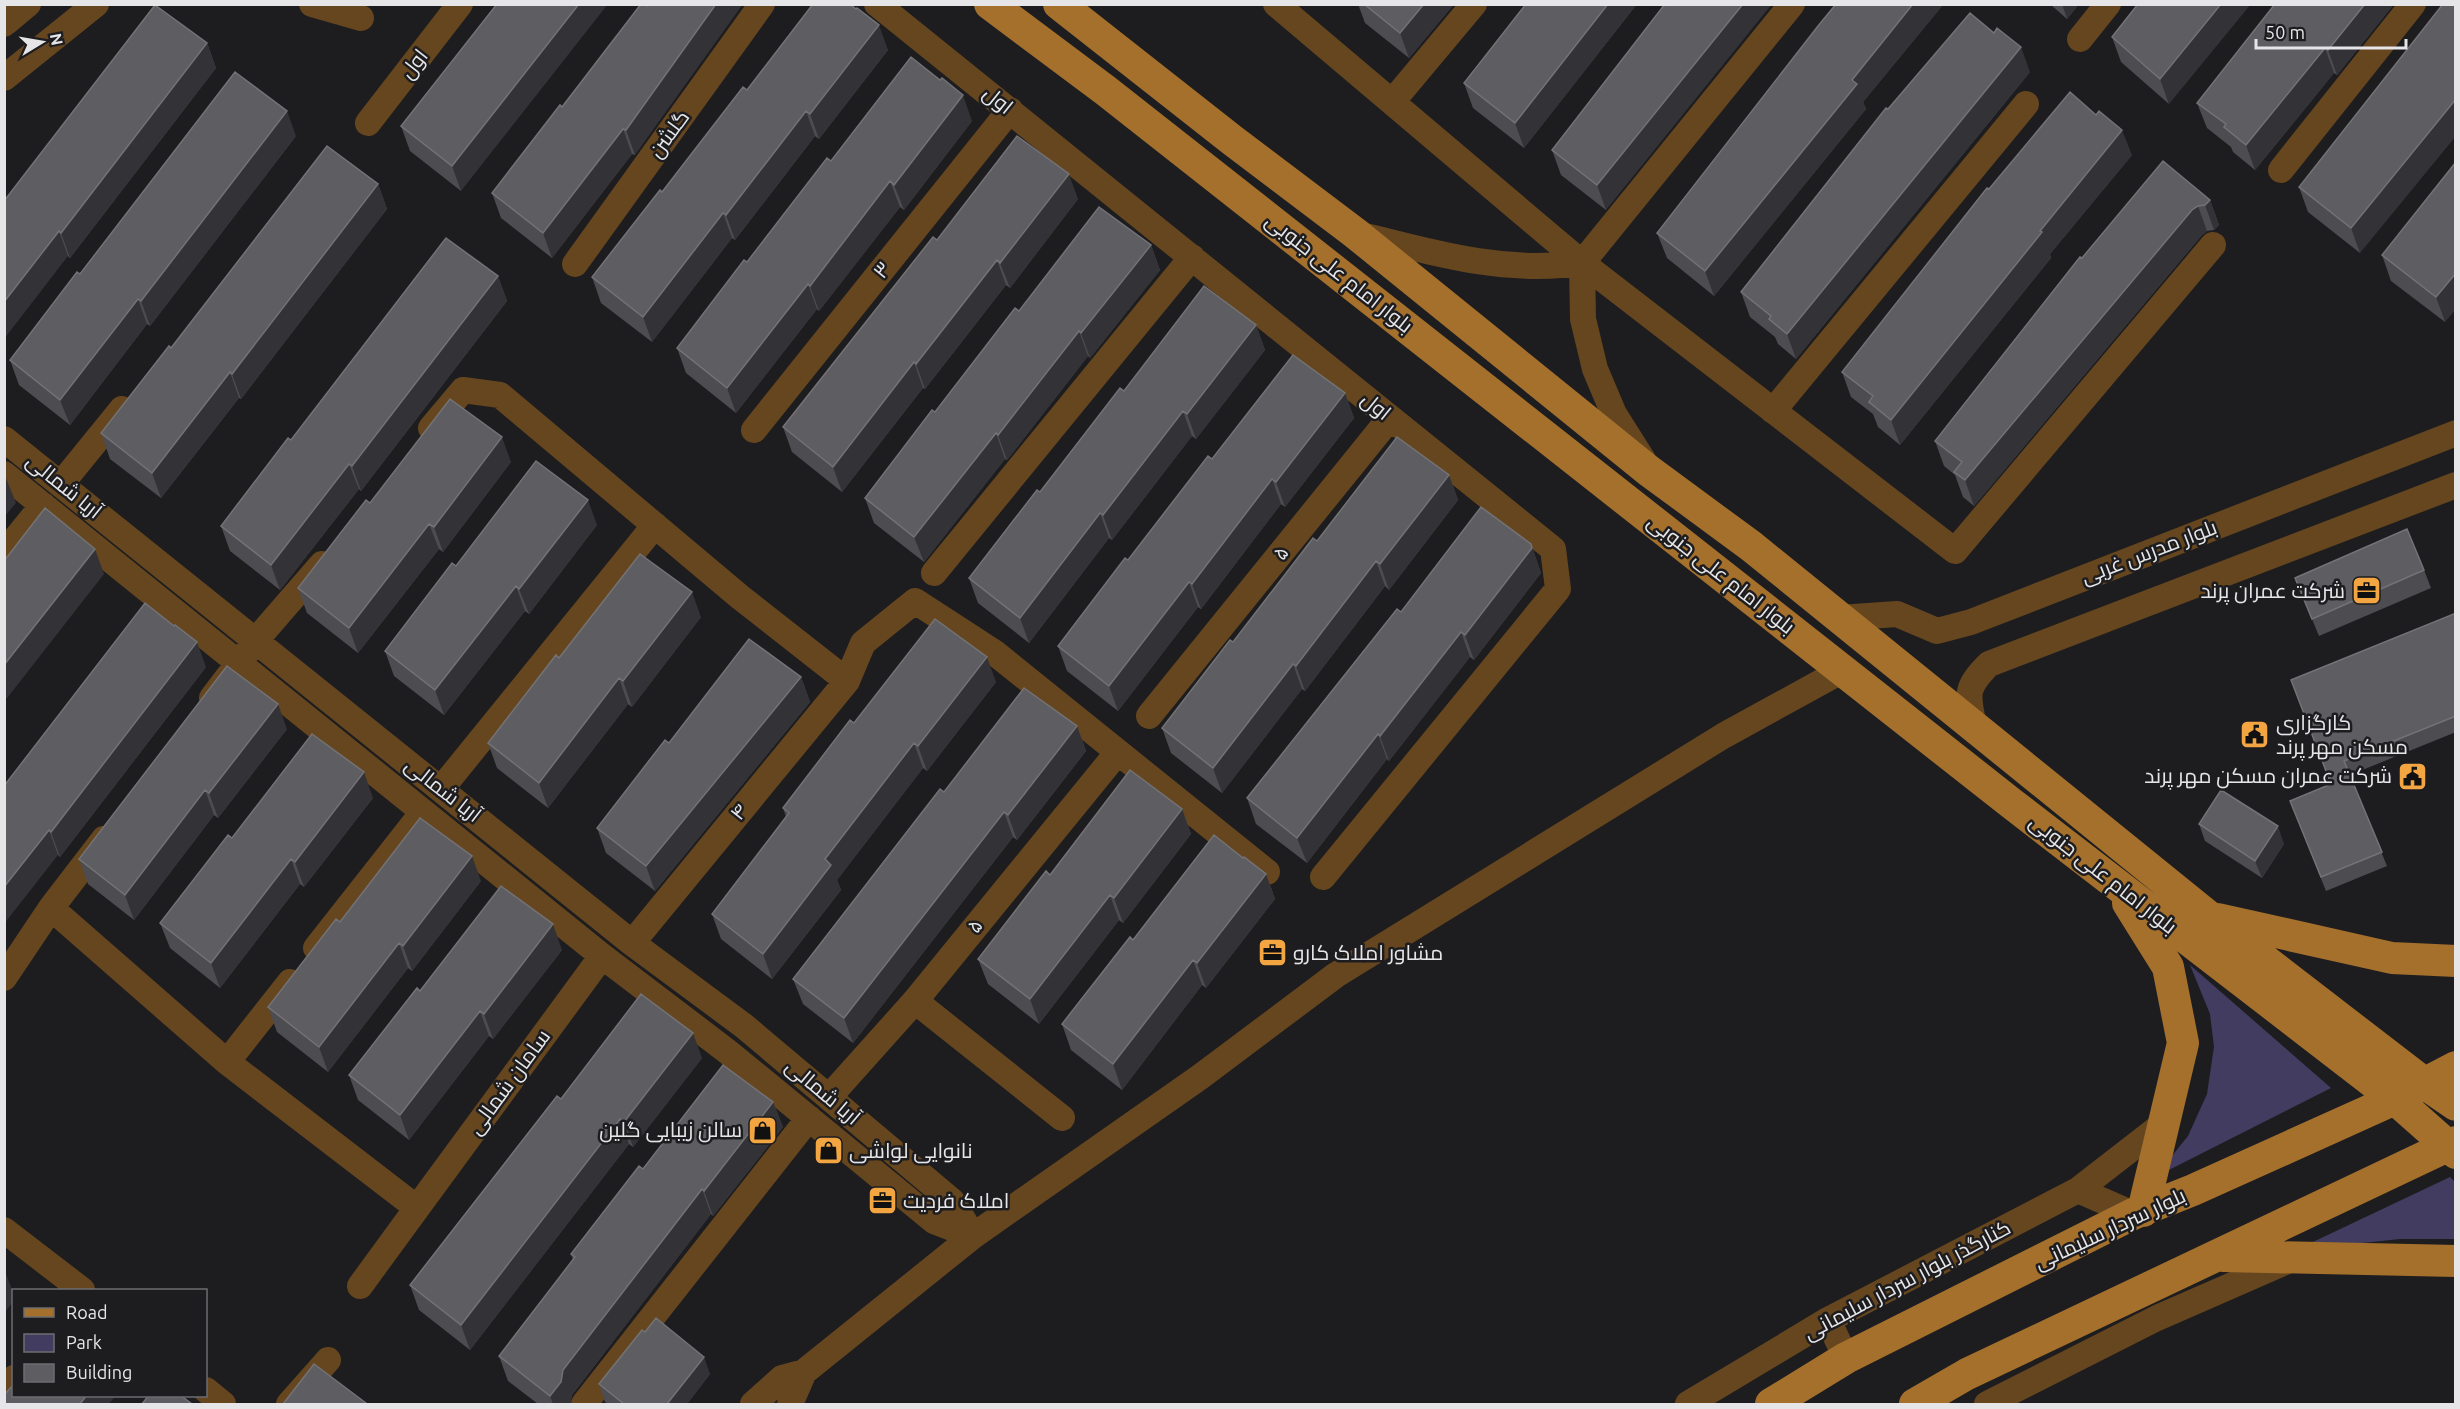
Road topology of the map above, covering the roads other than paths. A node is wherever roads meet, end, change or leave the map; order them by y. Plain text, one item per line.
1 (28, 4) edge
2 (96, 4) edge
3 (312, 4) edge
4 (460, 4) edge
5 (762, 4) edge
6 (877, 4) edge
7 (990, 4) edge
8 (1059, 4) edge
9 (1276, 4) edge
10 (1474, 4) edge
11 (1792, 4) edge
12 (2108, 4) edge
13 (2413, 4) edge
14 (361, 18) dead end
15 (4, 24) edge
16 (2080, 39) dead end
17 (4, 78) edge
18 (1392, 102) junction
19 (2026, 104) dead end
20 (1010, 110) junction
21 (368, 123) dead end
22 (2281, 170) dead end
23 (1355, 233) junction
24 (2213, 245) dead end
25 (1192, 257) junction
26 (1582, 263) junction
27 (575, 264) dead end
28 (136, 392) edge
29 (1773, 411) junction
30 (1390, 417) junction
31 (754, 430) dead end
32 (2456, 433) edge
33 (4, 439) edge
34 (418, 445) edge
35 (4, 474) edge
36 (1656, 476) junction
37 (61, 484) junction
38 (2456, 485) edge
39 (43, 505) junction
40 (1640, 510) junction
41 (655, 525) junction
42 (340, 542) edge
43 (4, 554) edge
44 (934, 573) dead end
45 (1839, 618) junction
46 (257, 639) junction
47 (239, 663) junction
48 (1843, 670) junction
49 (847, 681) junction
50 (1149, 716) dead end
51 (195, 719) edge
52 (1974, 726) junction
53 (1118, 752) junction
54 (441, 789) junction
55 (423, 812) junction
56 (116, 823) edge
57 (1267, 872) edge
58 (1323, 877) dead end
59 (2116, 884) junction
60 (51, 908) junction
61 (2210, 917) junction
62 (632, 943) junction
63 (602, 956) junction
64 (2456, 961) edge
65 (4, 978) edge
66 (915, 1000) junction
67 (227, 1062) junction
68 (2456, 1067) edge
69 (2424, 1083) junction
70 (829, 1097) junction
71 (2395, 1099) junction
72 (2456, 1105) edge
73 (809, 1118) junction
74 (1062, 1118) dead end
75 (2163, 1124) junction
76 (2453, 1147) edge
77 (2078, 1190) junction
78 (417, 1208) junction
79 (2138, 1213) junction
80 (4, 1230) edge
81 (973, 1236) junction
82 (2298, 1256) junction
83 (2207, 1259) junction
84 (2456, 1261) edge
85 (360, 1286) dead end
86 (81, 1289) edge
87 (2157, 1318) junction
88 (1828, 1320) junction
89 (1846, 1358) junction
90 (328, 1360) dead end
91 (804, 1372) junction
92 (207, 1391) edge
93 (223, 1404) edge
94 (289, 1404) edge
95 (584, 1404) edge
96 (753, 1404) edge
97 (790, 1404) edge
98 (1688, 1404) edge
99 (1771, 1404) edge
100 (1916, 1404) edge
101 (1987, 1404) edge

1 - 15 street
2 - 17 street
3 - 14 street
4 - 21 street, اول
5 - 27 street, گلشن
6 - 20 street, اول
7 - 40 main road, بلوار امام علی جنوبی
8 - 23 main road, بلوار امام علی جنوبی
9 - 18 street
10 - 18 street
11 - 26 street
12 - 16 street
13 - 22 street
18 - 26 street
19 - 29 street
20 - 25 street, اول
20 - 31 street, ۳
23 - 26 street
23 - 36 main road, بلوار امام علی جنوبی
24 - 29 street
25 - 30 street, اول
25 - 44 street
26 - 29 street
26 - 36 street
28 - 37 street
30 - 50 street, ۵
30 - 58 street, اول
32 - 45 street, بلوار مدرس غربی
33 - 37 street, آریا شمالی
34 - 41 street
35 - 39 street, آریا شمالی
36 - 40 main road
36 - 45 main road, بلوار امام علی جنوبی
37 - 46 street, آریا شمالی
38 - 52 street
39 - 43 street
39 - 47 street, آریا شمالی
40 - 48 main road, بلوار امام علی جنوبی
41 - 49 street
41 - 54 street
42 - 46 street
45 - 52 main road, بلوار امام علی جنوبی
46 - 47 street
46 - 54 street, آریا شمالی
47 - 51 street
47 - 55 street, آریا شمالی
48 - 59 main road, بلوار امام علی جنوبی
48 - 81 street
49 - 53 street, ۴
49 - 62 street, ۴
52 - 61 main road, بلوار امام علی جنوبی
53 - 57 street
53 - 66 street, ۵
54 - 62 street, آریا شمالی
55 - 63 street, آریا شمالی
55 - 67 street
56 - 60 street
59 - 71 main road, بلوار امام علی جنوبی
59 - 75 main road
60 - 65 street
60 - 67 street
61 - 64 main road
61 - 69 main road, بلوار امام علی جنوبی
62 - 70 street, آریا شمالی
63 - 73 street, آریا شمالی
63 - 78 street, سامان شمالی
66 - 70 street, ۵
66 - 74 street
67 - 78 street
68 - 69 main road, بلوار سردار سلیمانی
69 - 71 main road, بلوار سردار سلیمانی
69 - 72 main road, بلوار امام علی جنوبی
70 - 81 street, آریا شمالی
71 - 76 main road, بلوار امام علی جنوبی
71 - 79 main road, بلوار سردار سلیمانی
73 - 81 street, آریا شمالی
73 - 95 street
75 - 77 street, کنارگذر بلوار سردار سلیمانی
75 - 79 main road
76 - 83 main road
77 - 79 street
77 - 88 street, کنارگذر بلوار سردار سلیمانی
78 - 85 street, سامان شمالی
79 - 89 main road, بلوار سردار سلیمانی
80 - 86 street
81 - 91 street
82 - 83 main road
82 - 84 main road
82 - 87 street
83 - 87 street
83 - 100 main road
87 - 101 street
88 - 89 street
88 - 98 street, کنارگذر بلوار سردار سلیمانی
89 - 99 main road, بلوار سردار سلیمانی
90 - 94 street
91 - 96 street
91 - 97 street
92 - 93 street

